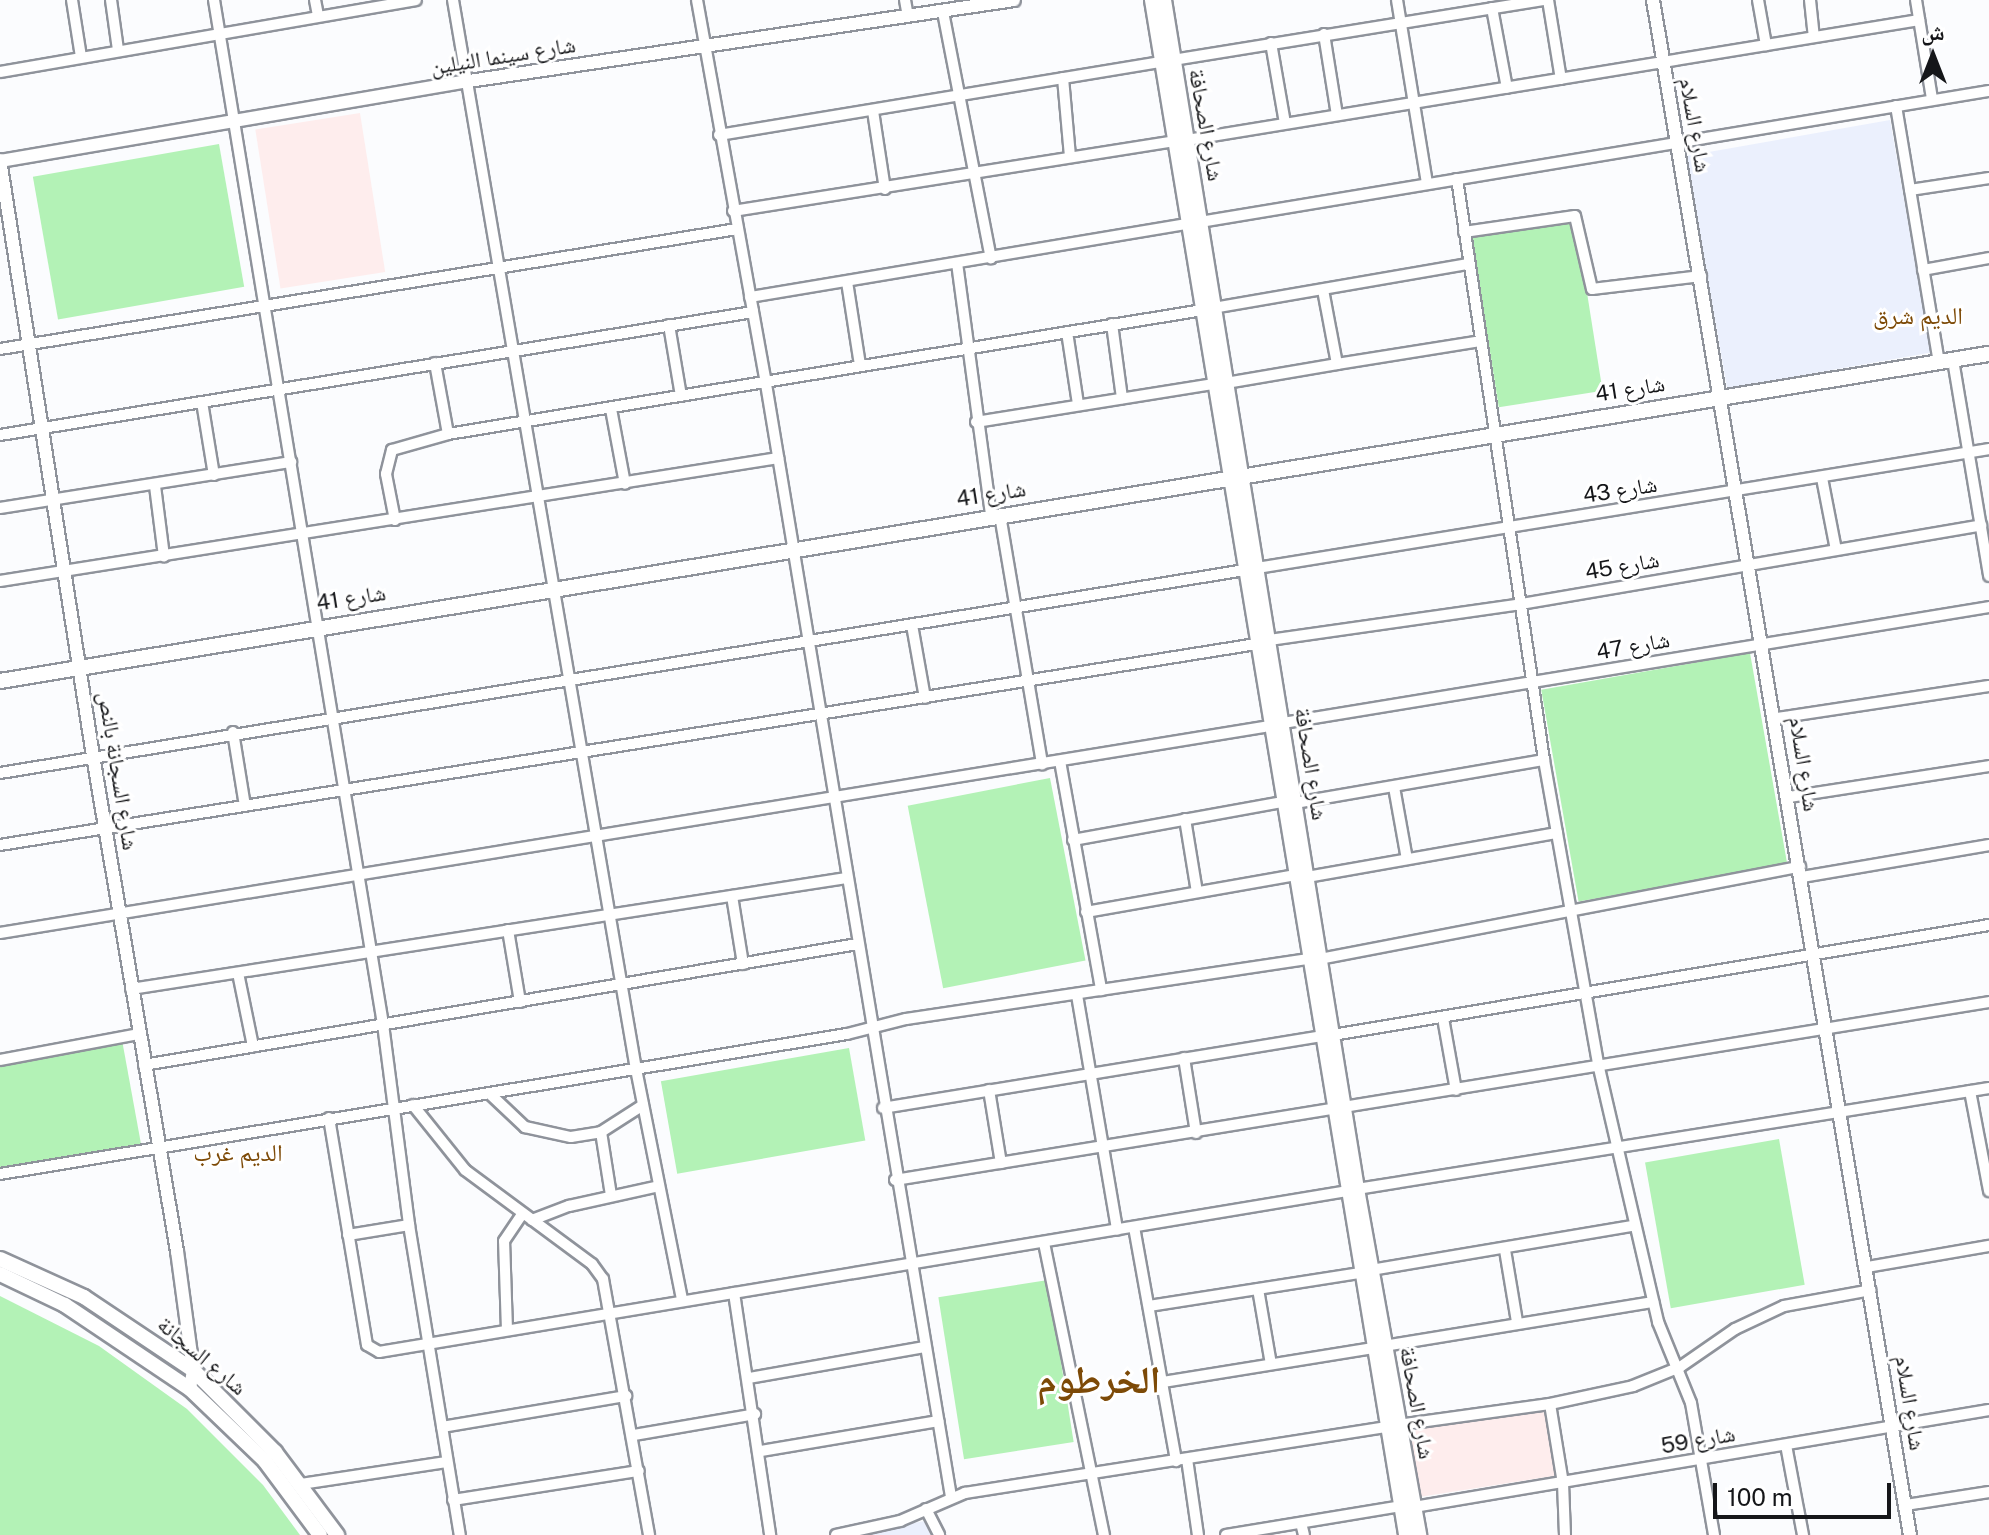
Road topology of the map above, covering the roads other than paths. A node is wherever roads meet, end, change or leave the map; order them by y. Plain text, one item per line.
1 (72, 0) edge
2 (111, 0) edge
3 (214, 0) edge
4 (315, 0) edge
5 (416, 0) edge
6 (453, 0) edge
7 (697, 0) edge
8 (905, 0) edge
9 (1014, 0) edge
10 (1152, 0) edge
11 (1164, 0) edge
12 (1397, 0) edge
13 (1545, 0) edge
14 (1653, 0) edge
15 (1758, 0) edge
16 (1810, 0) edge
17 (1916, 0) edge
18 (358, 4) edge
19 (1492, 8) junction
20 (943, 12) junction
21 (318, 16) junction
22 (908, 17) junction
23 (1919, 20) junction
24 (1401, 22) junction
25 (219, 33) junction
26 (1324, 34) junction
27 (1814, 37) junction
28 (1271, 43) junction
29 (1766, 45) junction
30 (704, 46) junction
31 (118, 50) junction
32 (81, 57) junction
33 (1167, 61) junction
34 (1663, 61) junction
35 (0, 72) edge
36 (1063, 78) junction
37 (1561, 79) junction
38 (469, 81) junction
39 (1507, 88) junction
40 (1989, 91) edge
41 (960, 95) junction
42 (1932, 99) junction
43 (1413, 103) junction
44 (1896, 106) junction
45 (873, 111) junction
46 (1337, 115) junction
47 (235, 120) junction
48 (1285, 123) junction
49 (719, 135) junction
50 (1180, 140) junction
51 (1678, 140) junction
52 (1070, 157) junction
53 (0, 161) edge
54 (976, 174) junction
55 (1989, 178) edge
56 (1457, 179) junction
57 (1427, 184) junction
58 (885, 189) junction
59 (1910, 190) junction
60 (733, 211) junction
61 (1194, 223) junction
62 (737, 229) junction
63 (1464, 232) junction
64 (991, 258) junction
65 (1989, 258) edge
66 (957, 263) junction
67 (1469, 264) junction
68 (500, 267) junction
69 (1923, 270) junction
70 (1701, 276) junction
71 (847, 282) junction
72 (1323, 290) junction
73 (750, 297) junction
74 (265, 305) junction
75 (1208, 309) junction
76 (753, 312) junction
77 (1112, 324) junction
78 (669, 325) junction
79 (1067, 332) junction
80 (1480, 341) junction
81 (31, 344) junction
82 (971, 347) junction
83 (0, 349) edge
84 (513, 350) junction
85 (1989, 354) edge
86 (1946, 361) junction
87 (435, 363) junction
88 (1337, 364) junction
89 (860, 365) junction
90 (766, 382) junction
91 (1220, 383) junction
92 (279, 389) junction
93 (681, 396) junction
94 (1721, 397) junction
95 (1122, 398) junction
96 (202, 402) junction
97 (1078, 404) junction
98 (611, 409) junction
99 (976, 422) junction
100 (526, 423) junction
101 (44, 427) junction
102 (1494, 433) junction
103 (448, 434) junction
104 (0, 435) edge
105 (1989, 449) edge
106 (1968, 453) junction
107 (778, 458) junction
108 (291, 462) junction
109 (214, 475) junction
110 (1236, 478) junction
111 (1822, 478) junction
112 (625, 484) junction
113 (155, 486) junction
114 (1738, 492) junction
115 (540, 498) junction
116 (54, 499) junction
117 (0, 508) edge
118 (996, 516) junction
119 (395, 520) junction
120 (1981, 525) junction
121 (1508, 528) junction
122 (303, 535) junction
123 (793, 549) junction
124 (1836, 550) junction
125 (164, 556) junction
126 (1751, 564) junction
127 (1251, 569) junction
128 (66, 571) junction
129 (1989, 576) edge
130 (0, 581) edge
131 (555, 588) junction
132 (1521, 604) junction
133 (1016, 606) junction
134 (1989, 607) edge
135 (912, 625) junction
136 (319, 626) junction
137 (807, 639) junction
138 (1263, 642) junction
139 (1764, 643) junction
140 (82, 668) junction
141 (570, 677) junction
142 (0, 681) edge
143 (1028, 682) junction
144 (1534, 683) junction
145 (1989, 686) edge
146 (925, 698) junction
147 (820, 714) junction
148 (332, 715) junction
149 (1777, 718) junction
150 (1276, 724) junction
151 (233, 732) junction
152 (581, 751) junction
153 (93, 756) junction
154 (1544, 760) junction
155 (1060, 761) junction
156 (1042, 764) junction
157 (1989, 766) edge
158 (0, 773) edge
159 (1394, 787) junction
160 (345, 790) junction
161 (832, 796) junction
162 (1789, 797) junction
163 (1289, 802) junction
164 (245, 806) junction
165 (1185, 819) junction
166 (107, 828) junction
167 (596, 833) junction
168 (1557, 833) junction
169 (1073, 840) junction
170 (0, 845) edge
171 (1989, 845) edge
172 (1407, 859) junction
173 (1801, 872) junction
174 (359, 874) junction
175 (1301, 876) junction
176 (846, 878) junction
177 (1197, 892) junction
178 (732, 896) junction
179 (1571, 909) junction
180 (1086, 912) junction
181 (119, 914) junction
182 (609, 915) junction
183 (1989, 925) edge
184 (508, 930) junction
185 (0, 933) edge
186 (857, 944) junction
187 (371, 951) junction
188 (1815, 955) junction
189 (1314, 959) junction
190 (743, 964) junction
191 (238, 973) junction
192 (621, 985) junction
193 (131, 989) junction
194 (1101, 990) junction
195 (1585, 993) junction
196 (1077, 995) junction
197 (520, 1002) junction
198 (1989, 1002) edge
199 (1443, 1018) junction
200 (383, 1024) junction
201 (1827, 1027) junction
202 (869, 1029) junction
203 (139, 1034) junction
204 (1327, 1036) junction
205 (253, 1046) junction
206 (1184, 1058) junction
207 (0, 1060) edge
208 (144, 1065) junction
209 (1599, 1068) junction
210 (636, 1069) junction
211 (1091, 1072) junction
212 (1989, 1088) edge
213 (989, 1090) junction
214 (1456, 1090) junction
215 (1970, 1091) junction
216 (489, 1093) junction
217 (413, 1105) junction
218 (643, 1105) junction
219 (393, 1108) junction
220 (883, 1108) junction
221 (1339, 1110) junction
222 (1841, 1113) junction
223 (329, 1118) junction
224 (601, 1132) junction
225 (1196, 1133) junction
226 (157, 1145) junction
227 (1103, 1147) junction
228 (1615, 1150) junction
229 (1001, 1163) junction
230 (1988, 1172) edge
231 (0, 1174) edge
232 (895, 1180) junction
233 (659, 1186) junction
234 (1352, 1190) junction
235 (1989, 1191) edge
236 (611, 1195) junction
237 (522, 1214) junction
238 (532, 1220) junction
239 (409, 1225) junction
240 (1632, 1226) junction
241 (1134, 1227) junction
242 (1117, 1230) junction
243 (348, 1235) junction
244 (1044, 1243) junction
245 (1989, 1246) edge
246 (1505, 1250) junction
247 (0, 1259) edge
248 (910, 1266) junction
249 (1867, 1267) junction
250 (1366, 1272) junction
251 (0, 1274) edge
252 (1258, 1289) junction
253 (1871, 1290) junction
254 (734, 1293) junction
255 (682, 1299) junction
256 (1653, 1302) junction
257 (1149, 1306) junction
258 (611, 1311) junction
259 (1517, 1322) junction
260 (507, 1330) junction
261 (430, 1344) junction
262 (925, 1347) junction
263 (1379, 1347) junction
264 (1271, 1364) junction
265 (1680, 1367) junction
266 (193, 1370) junction
267 (749, 1378) junction
268 (1163, 1382) junction
269 (190, 1389) junction
270 (626, 1396) junction
271 (1550, 1404) junction
272 (1989, 1410) edge
273 (755, 1414) junction
274 (938, 1421) junction
275 (1893, 1425) junction
276 (1393, 1426) junction
277 (442, 1427) junction
278 (634, 1435) junction
279 (1786, 1445) junction
280 (761, 1451) junction
281 (1702, 1459) junction
282 (1182, 1460) junction
283 (446, 1462) junction
284 (639, 1471) junction
285 (1089, 1475) junction
286 (1563, 1483) junction
287 (301, 1484) junction
288 (1989, 1492) edge
289 (951, 1497) junction
290 (453, 1500) junction
291 (1906, 1505) junction
292 (1407, 1506) junction
293 (926, 1509) junction
294 (1301, 1523) junction
295 (320, 1535) edge
296 (337, 1535) edge
297 (460, 1535) edge
298 (649, 1535) edge
299 (770, 1535) edge
300 (836, 1535) edge
301 (939, 1535) edge
302 (1104, 1535) edge
303 (1198, 1535) edge
304 (1226, 1535) edge
305 (1304, 1535) edge
306 (1406, 1535) edge
307 (1419, 1535) edge
308 (1565, 1535) edge
309 (1713, 1535) edge
310 (1803, 1535) edge
311 (1910, 1535) edge

1 - 32 street
2 - 31 street
3 - 25 street
4 - 21 street
5 - 18 street
6 - 38 street
7 - 30 street
8 - 22 street
9 - 20 street, شارع سينما النيلين
10 - 33 main road, شارع الصحافة
11 - 33 main road, شارع الصحافة
12 - 24 street
13 - 19 street
13 - 37 street
14 - 34 street, شارع السلام
15 - 29 street
16 - 27 street
17 - 23 street
18 - 21 street
19 - 24 street
19 - 39 street
20 - 22 street, شارع سينما النيلين
20 - 41 street
21 - 25 street
22 - 30 street, شارع سينما النيلين
23 - 27 street
23 - 42 street
24 - 26 street
24 - 43 street
25 - 31 street
25 - 47 street
26 - 28 street
26 - 46 street
27 - 29 street
28 - 33 street
28 - 48 street
29 - 34 street
30 - 38 street, شارع سينما النيلين
30 - 49 street
31 - 32 street
32 - 35 street
33 - 36 street
33 - 50 main road, شارع الصحافة
34 - 37 street
34 - 51 street, شارع السلام
36 - 41 street
36 - 52 street
37 - 39 street
38 - 47 street, شارع سينما النيلين
38 - 68 street
39 - 43 street
40 - 42 street
41 - 45 street
41 - 54 street
42 - 44 street
43 - 46 street
43 - 57 street
44 - 51 street
44 - 59 street
45 - 49 street
45 - 58 street
46 - 48 street
47 - 53 street, شارع سينما النيلين
47 - 74 street
48 - 50 street
49 - 60 street
50 - 52 street
50 - 61 main road, شارع الصحافة
51 - 56 street
51 - 70 street, شارع السلام
52 - 54 street
53 - 81 street, شارع السجانة بالنص
54 - 58 street
54 - 64 street
55 - 59 street
56 - 57 street
56 - 63 street
57 - 61 street
58 - 60 street
59 - 69 street
60 - 62 street
61 - 64 street
61 - 75 main road, شارع الصحافة
62 - 68 street
62 - 73 street
63 - 67 street
63 - 70 street
64 - 66 street
65 - 69 street
66 - 71 street
66 - 82 street
67 - 72 street
67 - 80 street
68 - 74 street
68 - 84 street
69 - 86 street
70 - 94 street, شارع السلام
71 - 73 street
71 - 89 street
72 - 75 street
72 - 88 street
73 - 76 street
74 - 81 street
74 - 92 street
75 - 77 street
75 - 91 main road, شارع الصحافة
76 - 78 street
76 - 90 street
77 - 79 street
77 - 95 street
78 - 84 street
78 - 93 street
79 - 82 street
79 - 97 street
80 - 88 street
80 - 102 street
81 - 83 street
81 - 101 street, شارع السجانة بالنص
82 - 89 street
82 - 99 street
84 - 87 street
84 - 100 street
85 - 86 main road, شارع 41
86 - 94 main road, شارع 41
86 - 106 street
87 - 92 street
87 - 103 street
88 - 91 street
89 - 90 street
90 - 93 street
90 - 107 street
91 - 95 street
91 - 110 main road, شارع الصحافة
92 - 96 street
92 - 108 street
93 - 98 street
94 - 102 main road, شارع 41
94 - 114 street, شارع السلام
95 - 97 street
96 - 101 street
96 - 109 street
97 - 99 street
98 - 100 street
98 - 112 street
99 - 118 street
100 - 103 street
100 - 115 street
101 - 104 street
101 - 116 street, شارع السجانة بالنص
102 - 110 main road, شارع 41
102 - 121 street
103 - 119 street
105 - 106 street, شارع 43
106 - 111 street, شارع 43
106 - 120 street
107 - 112 street
107 - 123 street
108 - 109 street
108 - 122 street
109 - 113 street
110 - 118 main road, شارع 41
110 - 127 main road, شارع الصحافة
111 - 114 street, شارع 43
111 - 124 street
112 - 115 street
113 - 116 street
113 - 125 street
114 - 121 street, شارع 43
114 - 126 street, شارع السلام
115 - 119 street
115 - 131 street
116 - 117 street
116 - 128 street, شارع السجانة بالنص
118 - 123 main road, شارع 41
118 - 133 street
119 - 122 street
120 - 124 street, شارع 45
120 - 129 street
121 - 127 street, شارع 43
121 - 132 street
122 - 125 street
122 - 136 street
123 - 131 main road, شارع 41
123 - 137 street
124 - 126 street, شارع 45
125 - 128 street
126 - 132 street, شارع 45
126 - 139 street, شارع السلام
127 - 133 street, شارع 43
127 - 138 main road, شارع الصحافة
128 - 130 street
128 - 140 street, شارع السجانة بالنص
131 - 136 main road, شارع 41
131 - 141 street
132 - 138 street, شارع 45
132 - 144 street
133 - 135 street, شارع 43
133 - 143 street
134 - 139 street, شارع 47
135 - 137 street, شارع 43
135 - 146 street
136 - 140 main road, شارع 41
136 - 148 street
137 - 141 street, شارع 43
137 - 147 street
138 - 143 street, شارع 45
138 - 150 main road, شارع الصحافة
139 - 144 street, شارع 47
139 - 149 street, شارع السلام
140 - 142 main road, شارع 41
140 - 153 street, شارع السجانة بالنص
141 - 148 street, شارع 43
141 - 152 street
143 - 146 street, شارع 45
143 - 156 street
144 - 150 street, شارع 47
144 - 154 street
145 - 149 street
146 - 147 street, شارع 45
147 - 152 street, شارع 45
147 - 161 street
148 - 151 street, شارع 43
148 - 160 street
149 - 162 street, شارع السلام
150 - 155 street, شارع 47
150 - 163 main road, شارع الصحافة
151 - 153 street, شارع 43
151 - 164 street
152 - 160 street, شارع 45
152 - 167 street
153 - 158 street, شارع 43
153 - 166 street, شارع السجانة بالنص
154 - 159 street
154 - 168 street
155 - 156 street, شارع 47
155 - 169 street
156 - 161 street, شارع 47
157 - 162 street
159 - 163 street
159 - 172 street
160 - 164 street, شارع 45
160 - 174 street
161 - 167 street, شارع 47
161 - 176 street
162 - 173 street, شارع السلام
163 - 165 street
163 - 175 main road, شارع الصحافة
164 - 166 street, شارع 45
165 - 169 street
165 - 177 street
166 - 170 street, شارع 45
166 - 181 street, شارع السجانة بالنص
167 - 174 street, شارع 47
167 - 182 street
168 - 172 street
168 - 179 street
169 - 180 street
171 - 173 street
172 - 175 street
173 - 179 street
173 - 188 street, شارع السلام
174 - 181 street, شارع 47
174 - 187 street
175 - 177 street
175 - 189 main road, شارع الصحافة
176 - 178 street
176 - 186 street
177 - 180 street
178 - 182 street
178 - 190 street
179 - 189 street
179 - 195 street
180 - 194 street
181 - 185 street, شارع 47
181 - 193 street, شارع السجانة بالنص
182 - 184 street
182 - 192 street
183 - 188 street
184 - 187 street
184 - 197 street
186 - 190 street
186 - 202 street
187 - 191 street
187 - 200 street
188 - 195 street
188 - 201 street, شارع السلام
189 - 194 street
189 - 204 main road, شارع الصحافة
190 - 192 street
191 - 193 street
191 - 205 street
192 - 197 street
192 - 210 street
193 - 203 street, شارع السجانة بالنص
194 - 196 street
195 - 199 street
195 - 209 street
196 - 202 street
196 - 211 street
197 - 200 street
198 - 201 street
199 - 204 street
199 - 214 street
200 - 205 street
200 - 219 street
201 - 209 street
201 - 222 street, شارع السلام
202 - 210 street
202 - 220 street
203 - 207 street
203 - 208 street, شارع السجانة بالنص
204 - 206 street
204 - 221 main road, شارع الصحافة
205 - 208 street
206 - 211 street
206 - 225 street
208 - 226 street, شارع السجانة بالنص
209 - 214 street
209 - 228 street
210 - 216 street
210 - 218 street
211 - 213 street
211 - 227 street
212 - 215 street
213 - 220 street
213 - 229 street
214 - 221 street
215 - 222 street
215 - 230 street
216 - 217 street
216 - 224 street
217 - 219 street
217 - 237 street
218 - 224 street
218 - 233 street
219 - 223 street
219 - 239 street
220 - 232 street
221 - 225 street
221 - 234 main road, شارع الصحافة
222 - 228 street
222 - 249 street, شارع السلام
223 - 226 street
223 - 243 street
224 - 236 street
225 - 227 street
226 - 231 street
226 - 266 street, شارع السجانة بالنص
227 - 229 street
227 - 242 street
228 - 234 street
228 - 240 street
229 - 232 street
230 - 235 street
232 - 248 street
233 - 236 street
233 - 255 street
234 - 241 street
234 - 250 main road, شارع الصحافة
236 - 238 street
237 - 238 street
237 - 260 street
238 - 258 street
239 - 243 street
239 - 261 street
240 - 246 street
240 - 256 street
241 - 242 street
241 - 257 street
242 - 244 street
243 - 261 street
244 - 248 street
244 - 285 street
245 - 249 street
246 - 250 street
246 - 259 street
247 - 266 main road, شارع السجانة
248 - 254 street
248 - 262 street
249 - 253 street, شارع السلام
250 - 252 street
250 - 263 main road, شارع الصحافة
251 - 269 main road, شارع السجانة
252 - 257 street
252 - 264 street
253 - 265 street
253 - 275 street, شارع السلام
254 - 255 street
254 - 267 street
255 - 258 street
256 - 259 street
256 - 265 street
257 - 268 street
258 - 260 street
258 - 270 street
259 - 263 street
260 - 261 street
261 - 277 street
262 - 267 street
262 - 274 street
263 - 264 street
263 - 276 main road, شارع الصحافة
264 - 268 street
265 - 271 street
265 - 281 street
266 - 269 street, شارع السجانة بالنص
266 - 287 main road, شارع السجانة
267 - 273 street
268 - 282 street
269 - 295 main road, شارع السجانة
270 - 277 street
270 - 278 street
271 - 276 street
271 - 286 street
272 - 275 street, شارع 59
273 - 278 street
273 - 280 street
274 - 280 street
274 - 289 street
275 - 279 street, شارع 59
275 - 291 street, شارع السلام
276 - 282 street
276 - 292 main road, شارع الصحافة
277 - 283 street
278 - 284 street
279 - 281 street, شارع 59
279 - 310 street
280 - 299 street
281 - 286 street, شارع 59
281 - 309 street
282 - 285 street
282 - 303 street
283 - 287 street
283 - 290 street
284 - 290 street
284 - 298 street
285 - 289 street
285 - 302 street
286 - 292 street, شارع 59
286 - 308 street
287 - 296 main road, شارع السجانة
288 - 291 street
289 - 293 street
290 - 297 street
291 - 311 street, شارع السلام
292 - 294 street, شارع 59
292 - 306 main road, شارع الصحافة
292 - 307 main road, شارع الصحافة
293 - 300 street
293 - 301 street
294 - 304 street, شارع 59
294 - 305 street

